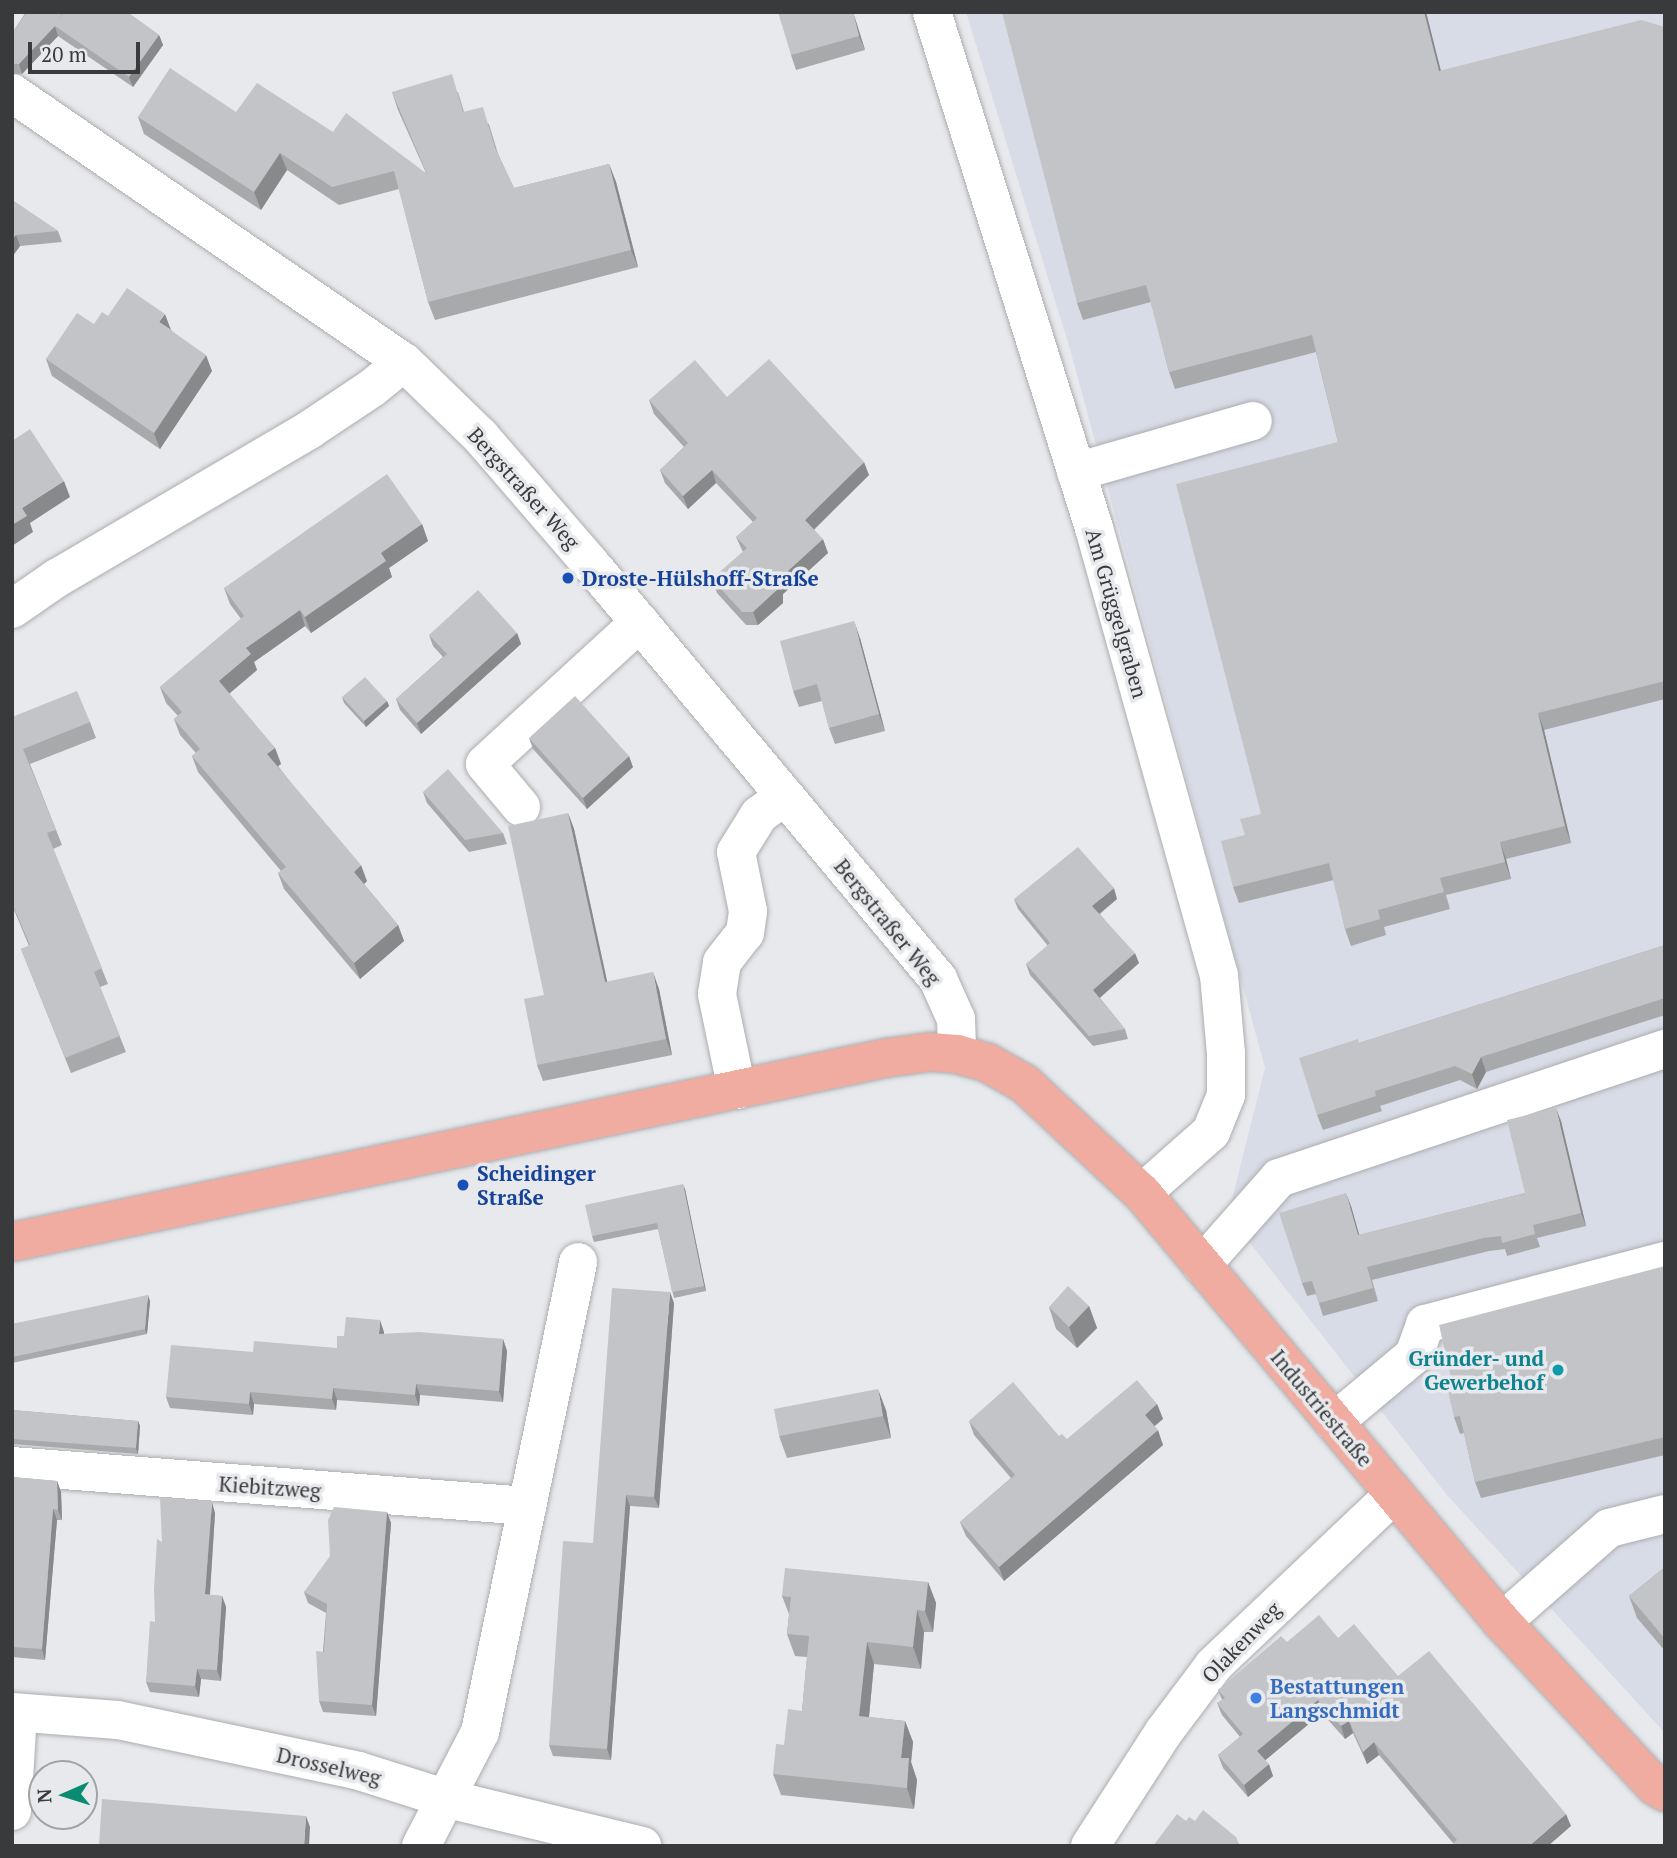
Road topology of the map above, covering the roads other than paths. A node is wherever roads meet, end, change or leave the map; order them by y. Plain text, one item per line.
1 (932, 12) edge
2 (16, 103) edge
3 (404, 362) junction
4 (1253, 421) dead end
5 (1076, 472) junction
6 (12, 609) edge
7 (639, 622) junction
8 (785, 796) junction
9 (521, 807) dead end
10 (1665, 1049) edge
11 (957, 1054) junction
12 (737, 1090) junction
13 (1142, 1193) junction
14 (12, 1242) edge
15 (1665, 1261) edge
16 (578, 1262) dead end
17 (1202, 1265) junction
18 (1334, 1422) junction
19 (12, 1466) edge
20 (1394, 1494) junction
21 (527, 1506) junction
22 (1665, 1514) edge
23 (1502, 1622) junction
24 (15, 1712) edge
25 (1665, 1792) edge
26 (444, 1798) junction
27 (12, 1811) edge
28 (421, 1846) edge
29 (642, 1846) edge
30 (1090, 1846) edge

1 - 5 street, Am Grüggelgraben
2 - 3 street, Bergstraßer Weg
3 - 6 street
3 - 7 street, Bergstraßer Weg
4 - 5 street
5 - 13 street, Am Grüggelgraben
7 - 8 street, Bergstraßer Weg
7 - 9 street
8 - 11 street, Bergstraßer Weg
8 - 12 street
10 - 17 street
11 - 12 main road
11 - 13 main road, Industriestraße
12 - 14 main road
13 - 17 main road, Industriestraße
15 - 18 street
16 - 21 street
17 - 18 main road, Industriestraße
18 - 20 main road, Industriestraße
19 - 21 street, Kiebitzweg
20 - 23 main road, Industriestraße
20 - 30 street, Olakenweg
21 - 26 street
22 - 23 street
23 - 25 main road, Industriestraße
24 - 26 street, Drosselweg
24 - 27 street
26 - 28 street
26 - 29 street, Drosselweg

